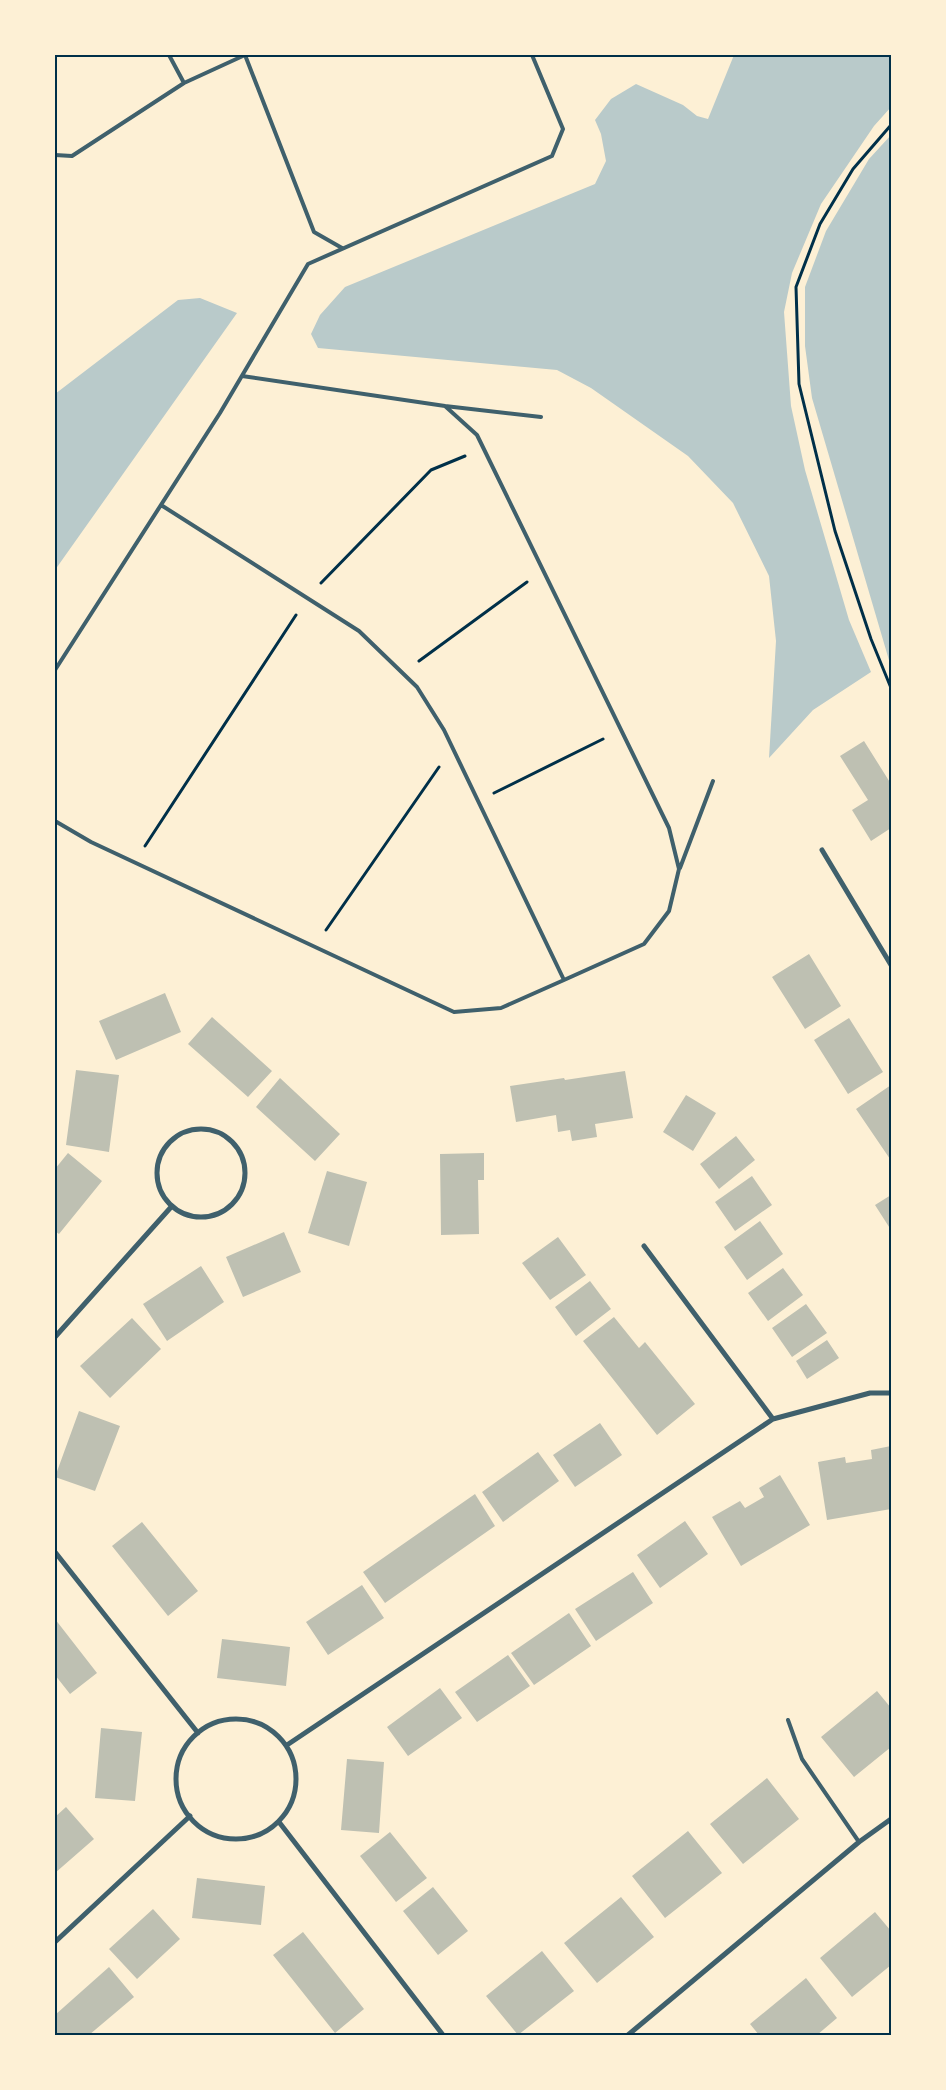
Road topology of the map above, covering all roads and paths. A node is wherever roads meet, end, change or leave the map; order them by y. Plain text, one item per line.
1 (169, 55) edge
2 (245, 55) edge
3 (532, 55) edge
4 (184, 83) junction
5 (891, 125) edge
6 (55, 155) edge
7 (342, 248) junction
8 (242, 376) junction
9 (445, 406) junction
10 (541, 418) dead end
11 (483, 448) junction
12 (161, 505) junction
13 (543, 570) junction
14 (307, 598) junction
15 (55, 670) edge
16 (403, 674) junction
17 (891, 688) edge
18 (622, 730) junction
19 (452, 748) junction
20 (713, 781) dead end
21 (478, 801) junction
22 (55, 821) edge
23 (822, 850) dead end
24 (134, 862) junction
25 (679, 869) junction
26 (314, 946) junction
27 (891, 965) edge
28 (564, 980) junction
29 (172, 1206) junction
30 (644, 1246) dead end
31 (55, 1337) edge
32 (891, 1393) edge
33 (773, 1419) junction
34 (55, 1552) edge
35 (788, 1720) dead end
36 (198, 1733) junction
37 (287, 1745) junction
38 (190, 1816) junction
39 (891, 1819) edge
40 (279, 1822) junction
41 (859, 1842) junction
42 (55, 1942) edge
43 (443, 2035) edge
44 (628, 2035) edge

1 - 4 lane
2 - 4 lane
2 - 7 lane
3 - 7 lane
4 - 6 lane
5 - 17 path
7 - 8 lane
8 - 9 lane
8 - 12 lane
9 - 10 lane
9 - 11 lane
11 - 13 lane
11 - 14 path
12 - 14 lane
12 - 15 lane
13 - 16 path
13 - 18 lane
14 - 16 lane
14 - 24 path
16 - 19 lane
18 - 21 path
18 - 25 lane
19 - 21 lane
19 - 26 path
20 - 25 lane
21 - 28 lane
22 - 24 lane
23 - 27 street
24 - 26 lane
25 - 28 lane
26 - 28 lane
29 - 29 street
29 - 31 street
30 - 33 street
32 - 33 street
33 - 37 street
34 - 36 street
35 - 41 lane
36 - 37 street
36 - 38 street
37 - 40 street
38 - 40 street
38 - 42 street
39 - 41 street
40 - 43 street
41 - 44 street

